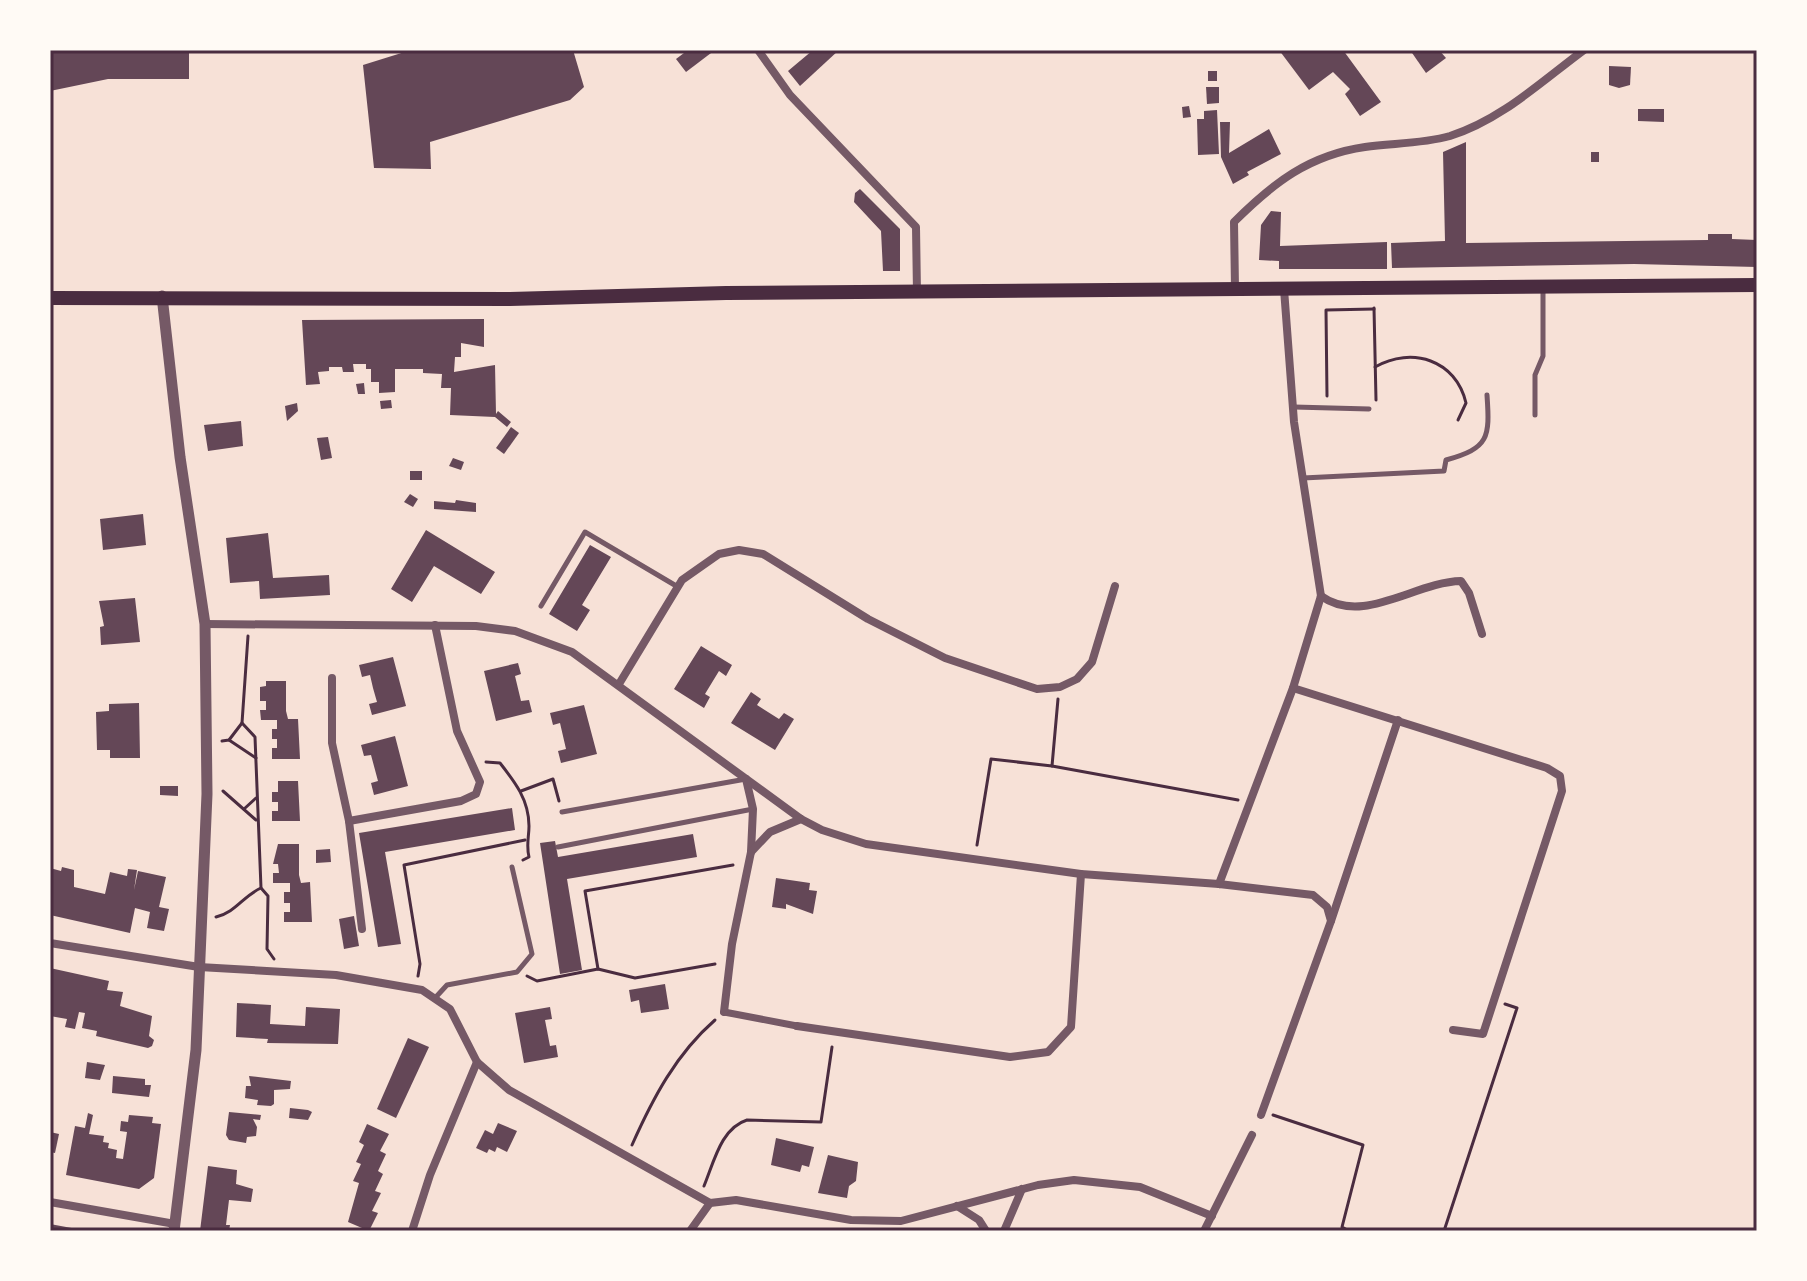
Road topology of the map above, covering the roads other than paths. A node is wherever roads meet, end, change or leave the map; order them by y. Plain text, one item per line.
1 (1584, 50) edge
2 (764, 52) edge
3 (1757, 285) edge
4 (1543, 286) junction
5 (1235, 288) junction
6 (1284, 289) junction
7 (917, 293) junction
8 (162, 296) junction
9 (50, 298) edge
10 (1487, 395) dead end
11 (1293, 407) junction
12 (1369, 409) road end
13 (1535, 415) dead end
14 (1303, 478) junction
15 (1115, 586) dead end
16 (678, 587) junction
17 (1321, 596) junction
18 (541, 606) dead end
19 (205, 624) junction
20 (435, 625) junction
21 (1482, 634) dead end
22 (332, 678) dead end
23 (619, 684) junction
24 (1293, 688) junction
25 (1398, 720) junction
26 (746, 779) junction
27 (753, 809) junction
28 (562, 812) road end
29 (801, 819) junction
30 (349, 821) junction
31 (558, 847) dead end
32 (751, 852) junction
33 (512, 867) road end
34 (1081, 874) junction
35 (1219, 884) junction
36 (1331, 921) junction
37 (362, 929) dead end
38 (50, 943) edge
39 (199, 967) junction
40 (434, 998) junction
41 (724, 1012) joint
42 (797, 1026) joint
43 (1453, 1030) dead end
44 (477, 1062) junction
45 (1262, 1113) road end
46 (1252, 1135) dead end
47 (1022, 1189) junction
48 (50, 1202) edge
49 (710, 1203) junction
50 (957, 1206) junction
51 (1212, 1216) junction
52 (175, 1228) edge
53 (412, 1231) edge
54 (690, 1231) edge
55 (986, 1231) edge
56 (1004, 1231) edge
57 (1204, 1231) edge

1 - 5 street
2 - 7 street
3 - 4 main road
4 - 6 main road
4 - 13 lane
5 - 6 main road
5 - 7 main road
6 - 11 street
7 - 8 main road
8 - 9 main road
8 - 19 street
10 - 14 lane
11 - 12 lane
11 - 14 street
14 - 17 street
15 - 16 street
16 - 18 lane
16 - 23 street
17 - 21 street
17 - 24 street
19 - 20 street
19 - 39 street
20 - 23 street
20 - 30 street
22 - 30 street
23 - 26 street
24 - 25 street
24 - 35 street
25 - 36 street
25 - 43 street
26 - 27 street
26 - 28 lane
26 - 29 street
27 - 31 lane
27 - 32 street
29 - 32 street
29 - 34 street
30 - 37 street
32 - 41 street
33 - 40 lane
34 - 35 street
34 - 42 street
35 - 36 street
36 - 45 street
38 - 39 street
39 - 40 street
39 - 52 street
40 - 44 street
41 - 42 street
44 - 49 street
44 - 53 street
46 - 51 street
47 - 50 street
47 - 51 street
47 - 56 street
48 - 52 street
49 - 50 street
49 - 54 street
50 - 55 street
51 - 57 street

